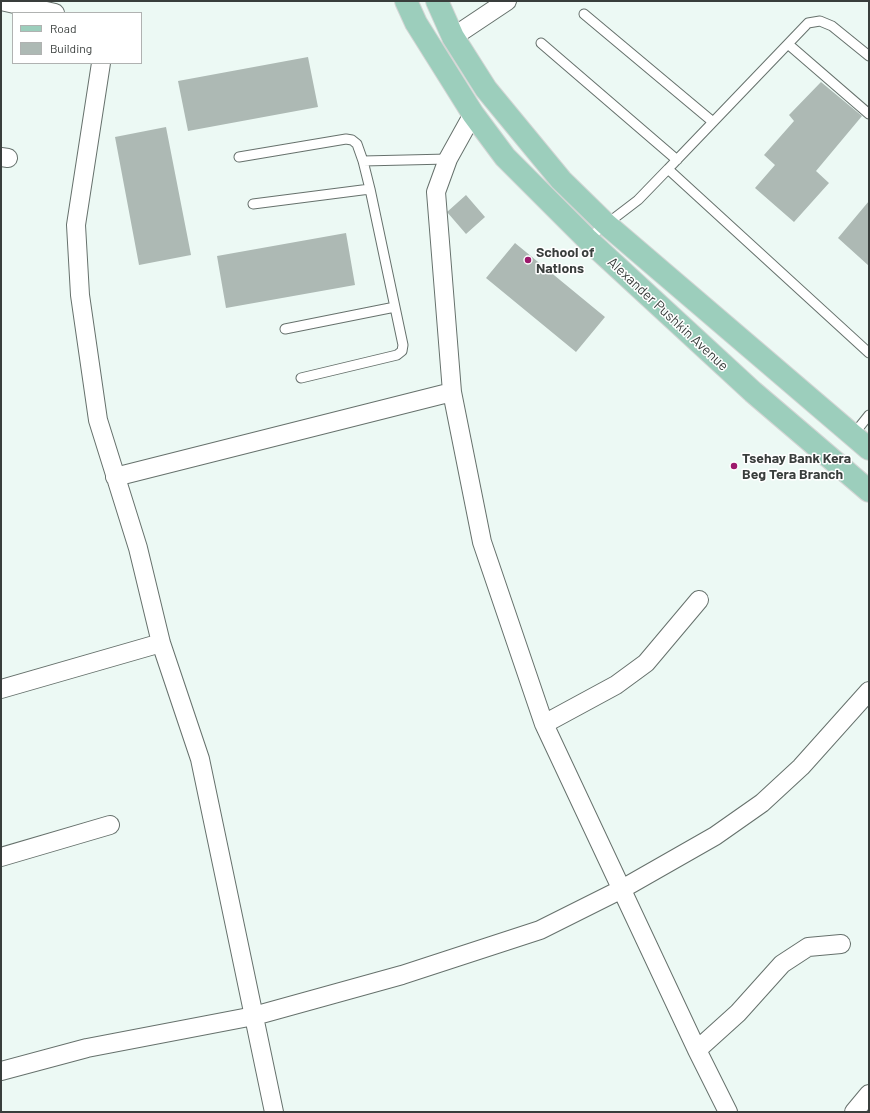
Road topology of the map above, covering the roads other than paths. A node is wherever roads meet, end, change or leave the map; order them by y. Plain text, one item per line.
1 (1, 1) edge
2 (406, 1) edge
3 (437, 1) edge
4 (507, 1) edge
5 (50, 12) edge
6 (584, 14) dead end
7 (453, 37) junction
8 (541, 43) dead end
9 (788, 44) junction
10 (869, 56) edge
11 (101, 64) edge
12 (473, 114) junction
13 (869, 114) edge
14 (713, 122) junction
15 (239, 157) dead end
16 (448, 159) junction
17 (677, 160) junction
18 (363, 161) junction
19 (668, 169) junction
20 (370, 188) junction
21 (253, 204) dead end
22 (606, 224) junction
23 (586, 239) junction
24 (395, 307) junction
25 (285, 330) dead end
26 (869, 353) edge
27 (301, 378) dead end
28 (452, 392) junction
29 (869, 415) edge
30 (853, 435) junction
31 (869, 449) edge
32 (115, 477) junction
33 (869, 491) edge
34 (699, 600) dead end
35 (161, 643) junction
36 (1, 688) edge
37 (869, 691) edge
38 (544, 724) junction
39 (110, 825) dead end
40 (1, 856) edge
41 (622, 889) junction
42 (841, 944) dead end
43 (254, 1016) junction
44 (697, 1050) junction
45 (1, 1071) edge
46 (869, 1095) edge
47 (274, 1112) edge
48 (728, 1112) edge
49 (854, 1112) edge

1 - 5 street
2 - 12 main road, Alexander Pushkin Avenue
3 - 7 main road, Alexander Pushkin Avenue
4 - 7 street
6 - 14 lane
7 - 22 main road, Alexander Pushkin Avenue
8 - 17 lane
9 - 10 lane
9 - 13 lane
9 - 14 lane
11 - 32 street
12 - 16 street
12 - 23 main road, Alexander Pushkin Avenue
14 - 17 lane
15 - 18 lane
16 - 18 lane
16 - 28 street
17 - 19 lane
18 - 20 lane
19 - 22 lane
19 - 26 lane
20 - 21 lane
20 - 24 lane
22 - 23 lane
22 - 30 main road, Alexander Pushkin Avenue
23 - 33 main road, Alexander Pushkin Avenue
24 - 25 lane
24 - 27 lane
28 - 32 street
28 - 38 street
29 - 30 lane
30 - 31 main road, Alexander Pushkin Avenue
32 - 35 street
34 - 38 street
35 - 36 street
35 - 43 street
37 - 41 street
38 - 41 street
39 - 40 street
41 - 43 street
41 - 44 street
42 - 44 street
43 - 45 street
43 - 47 street
44 - 48 street
46 - 49 street

